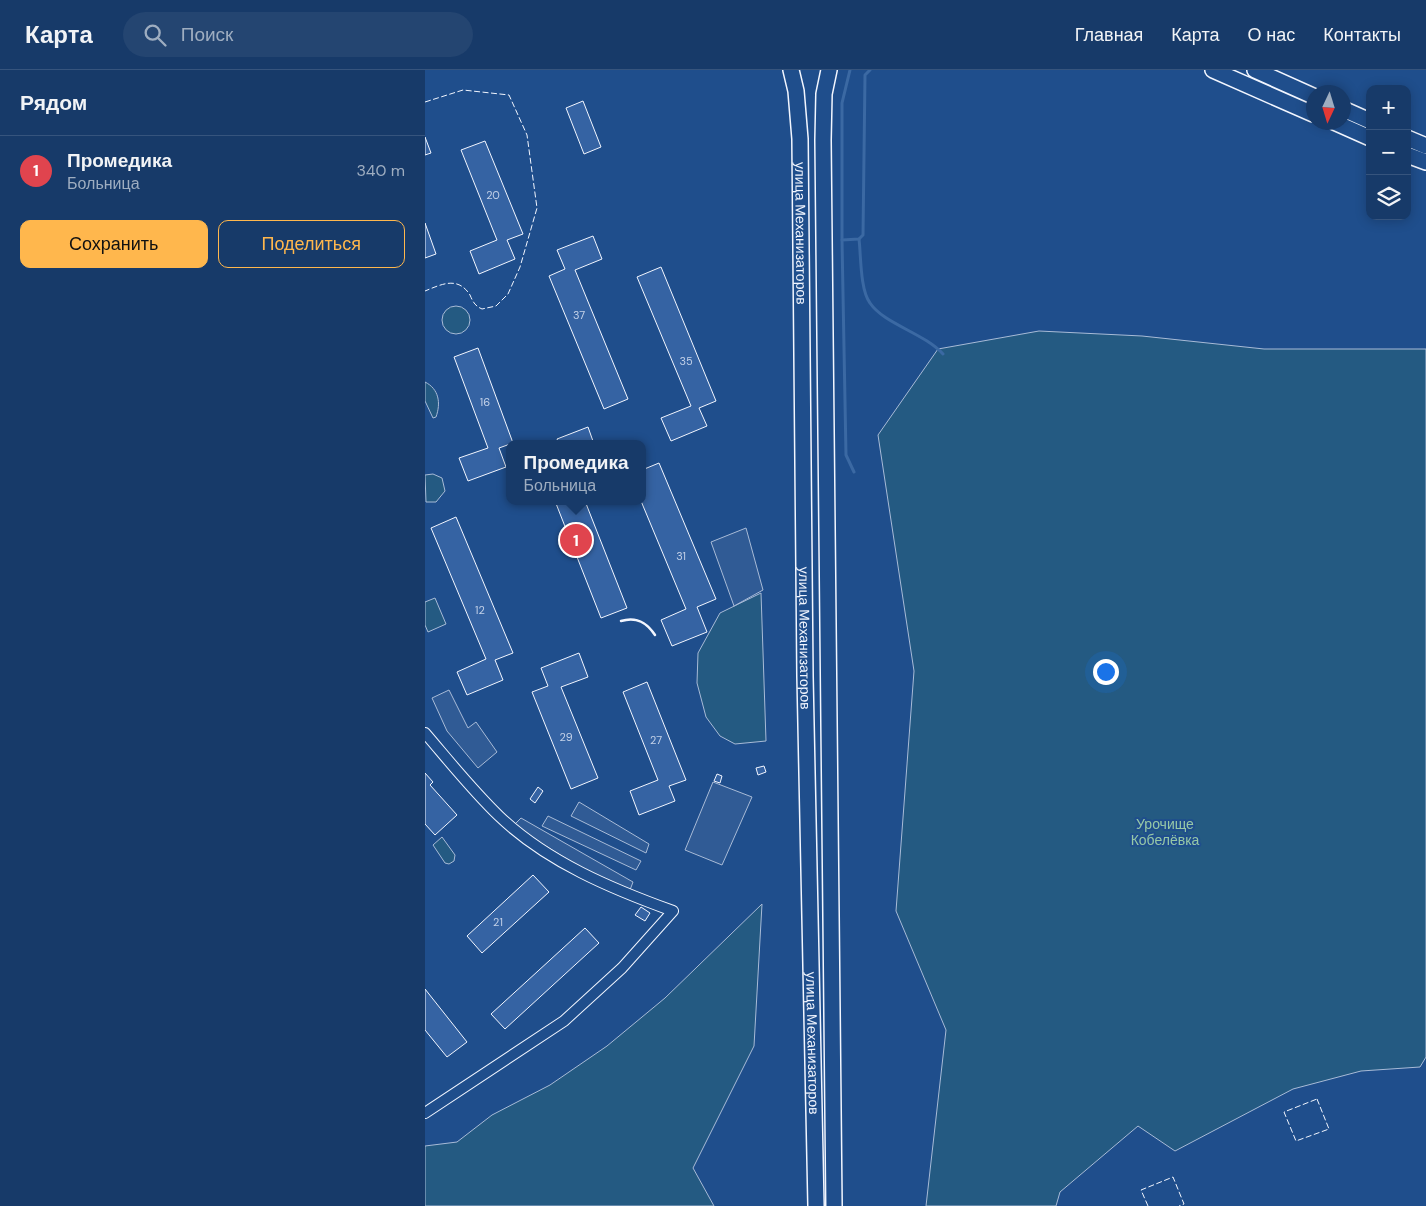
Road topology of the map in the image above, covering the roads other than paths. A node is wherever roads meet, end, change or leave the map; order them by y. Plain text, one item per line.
1 (791, 70) edge
2 (829, 70) edge
3 (1213, 70) edge
4 (1255, 70) edge
5 (1306, 93) edge
6 (1306, 111) edge
7 (1351, 113) edge
8 (1366, 119) edge
9 (1351, 130) edge
10 (1366, 136) edge
11 (1411, 140) edge
12 (1426, 146) edge
13 (1411, 156) edge
14 (1426, 162) edge
15 (425, 733) edge
16 (425, 1113) edge
17 (816, 1206) edge
18 (834, 1206) edge

1 - 17 main road, улица Механизаторов
2 - 18 main road, улица Механизаторов
3 - 6 main road
4 - 5 main road
7 - 8 main road
9 - 10 main road
11 - 12 main road
13 - 14 main road
15 - 16 street

